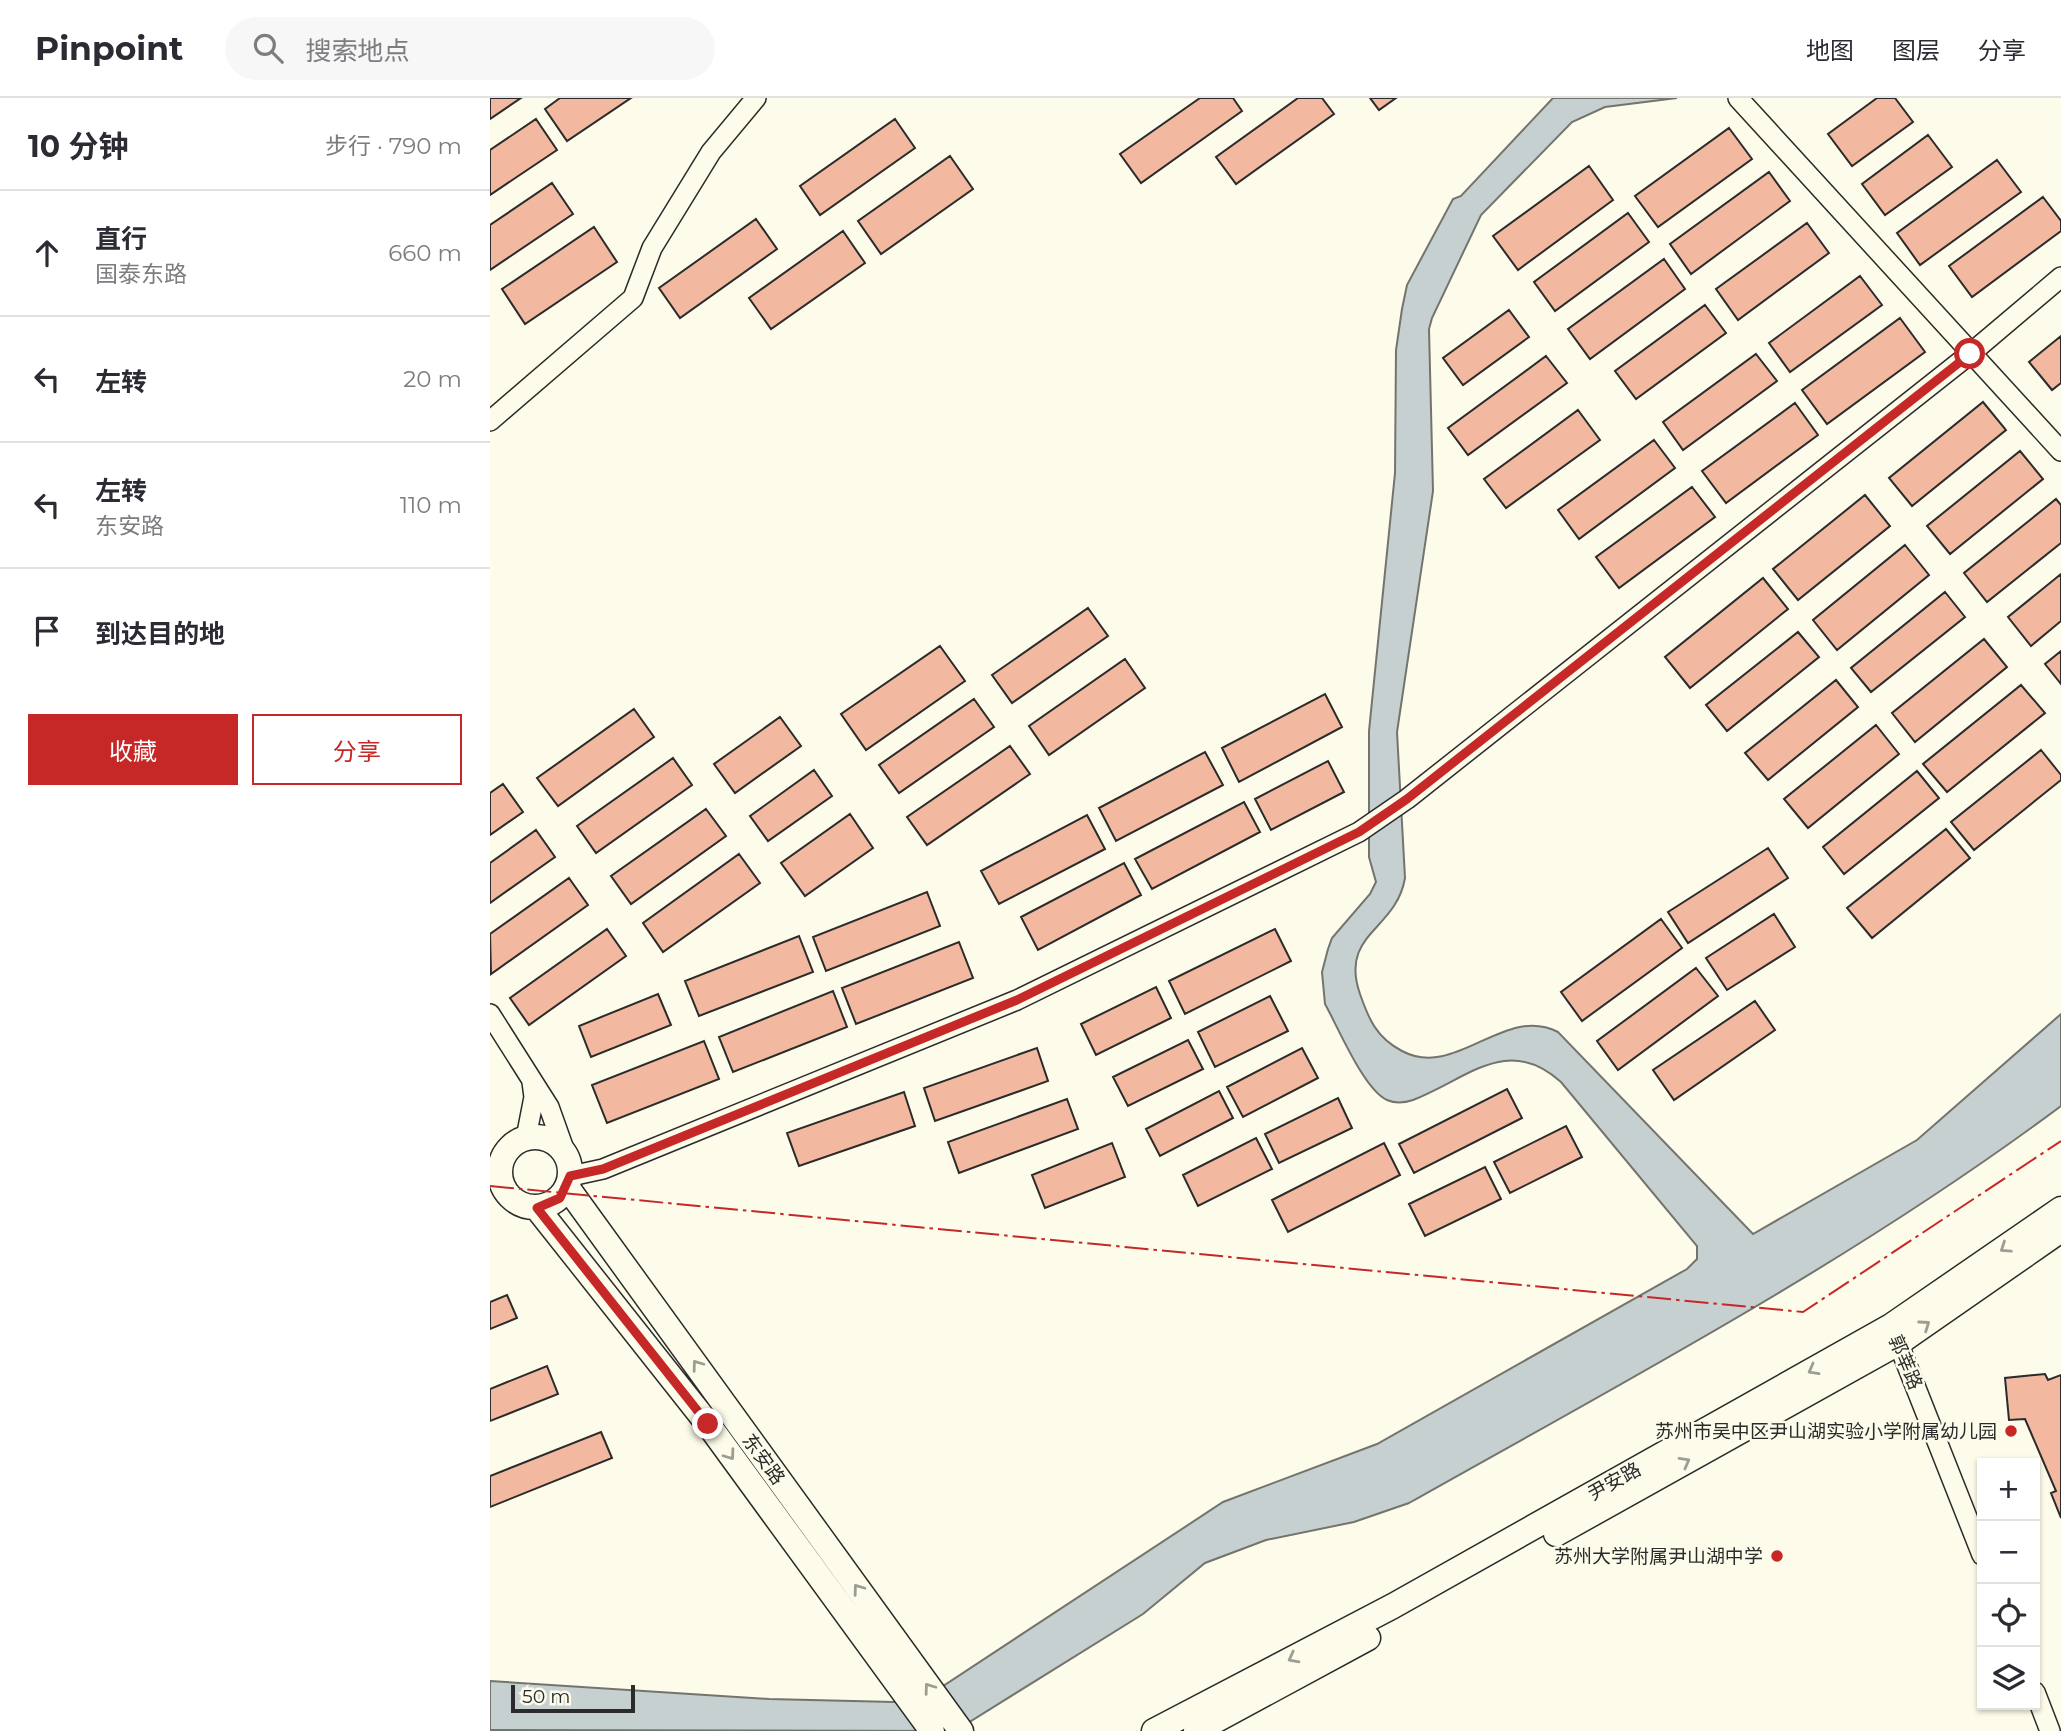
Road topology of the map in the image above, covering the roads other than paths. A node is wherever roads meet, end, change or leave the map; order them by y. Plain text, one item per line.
1 (756, 98) edge
2 (1738, 98) edge
3 (2061, 277) edge
4 (1970, 354) junction
5 (490, 421) edge
6 (2061, 451) edge
7 (490, 1014) edge
8 (531, 1077) junction
9 (509, 1145) edge
10 (568, 1172) junction
11 (496, 1183) edge
12 (537, 1208) junction
13 (2061, 1209) edge
14 (2061, 1230) edge
15 (1896, 1334) junction
16 (1977, 1542) edge
17 (888, 1652) junction
18 (2040, 1705) edge
19 (932, 1731) edge
20 (961, 1731) edge
21 (1154, 1731) edge
22 (1196, 1731) edge
23 (2050, 1731) edge

1 - 5 street
2 - 4 street
3 - 4 street
4 - 6 street
4 - 10 street
7 - 8 street
8 - 9 street
8 - 10 street
9 - 10 main road
9 - 11 main road
10 - 12 main road
17 -> 10 main road, 东安路
11 - 12 main road
12 -> 17 main road, 东安路
13 -> 15 main road, 尹安路
15 -> 14 main road, 尹安路
15 - 16 street, 郭莘路
15 -> 21 main road, 尹安路
22 -> 15 main road, 尹安路
17 - 19 main road, 东安路
20 -> 17 main road, 东安路
18 - 23 street

